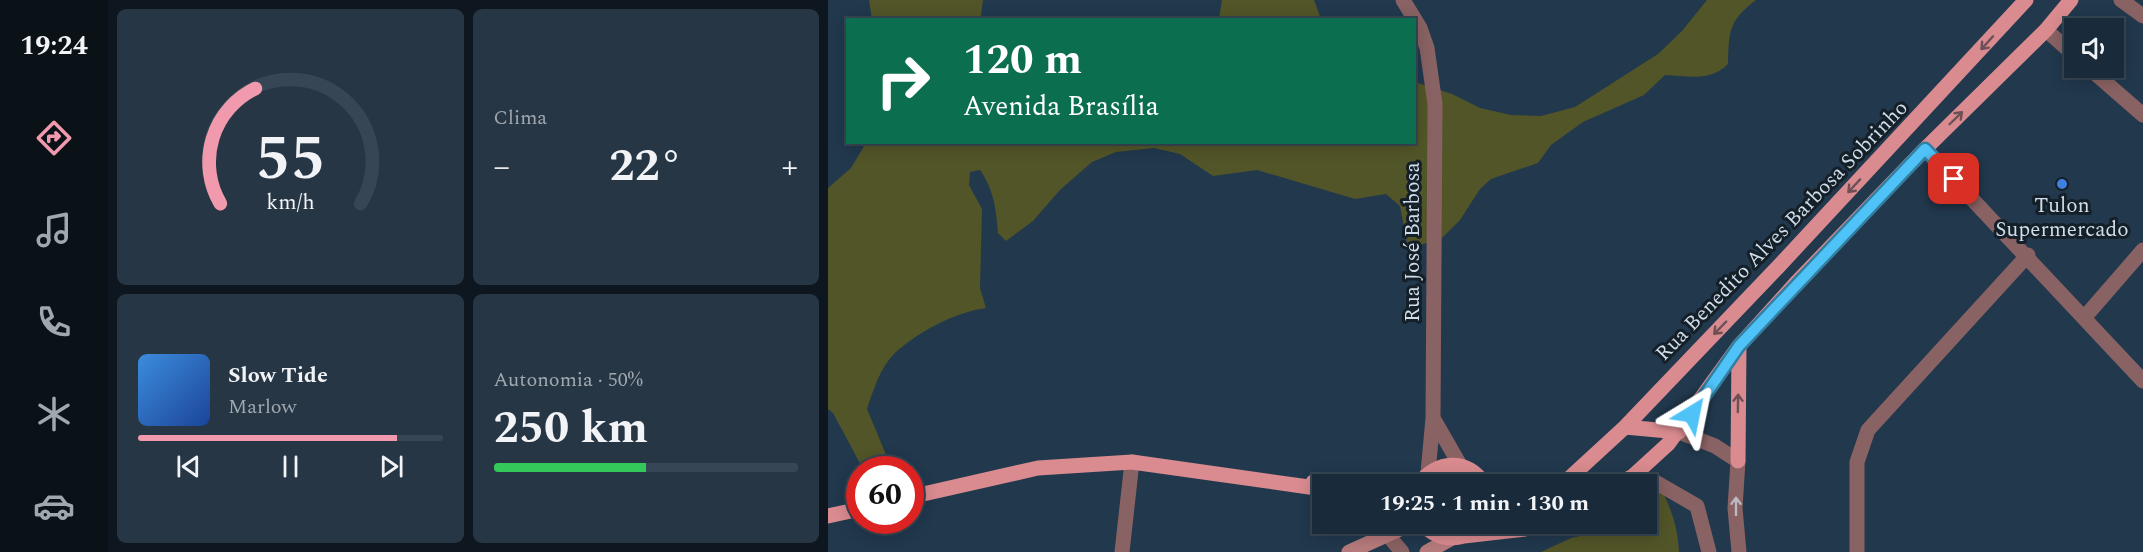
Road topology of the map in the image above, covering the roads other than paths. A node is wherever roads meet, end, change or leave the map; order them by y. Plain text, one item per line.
1 (1403, 0) edge
2 (2026, 0) edge
3 (2071, 0) edge
4 (2121, 0) edge
5 (2143, 16) edge
6 (1414, 18) edge
7 (1416, 21) edge
8 (2046, 30) junction
9 (2064, 46) edge
10 (2100, 78) edge
11 (2143, 115) edge
12 (1925, 149) junction
13 (2143, 250) edge
14 (2028, 255) junction
15 (2084, 318) junction
16 (1739, 346) junction
17 (2143, 381) edge
18 (1433, 418) junction
19 (1625, 427) junction
20 (1679, 432) junction
21 (1738, 460) junction
22 (1132, 462) junction
23 (1460, 465) junction
24 (1423, 474) edge
25 (1429, 474) edge
26 (1475, 474) edge
27 (1574, 474) edge
28 (1635, 474) edge
29 (1289, 482) junction
30 (1312, 482) edge
31 (1657, 485) edge
32 (1312, 487) edge
33 (924, 494) edge
34 (846, 512) edge
35 (828, 516) edge
36 (1388, 534) joint
37 (1436, 534) edge
38 (1463, 534) edge
39 (1483, 534) edge
40 (1458, 537) junction
41 (1122, 552) edge
42 (1349, 552) edge
43 (1401, 552) edge
44 (1426, 552) edge
45 (1708, 552) edge
46 (1739, 552) edge
47 (1857, 552) edge

1 - 6 street, Rua José Barbosa
2 -> 19 main road, Rua Benedito Alves Barbosa Sobrinho
3 - 8 main road
4 - 5 street
7 - 18 street, Rua José Barbosa
8 - 9 street
12 -> 8 main road
10 - 11 street
12 - 14 street
12 - 16 main road
13 - 15 street
14 - 15 street
14 - 47 street
15 - 17 street
16 - 20 main road
21 -> 16 main road
18 - 23 street
18 - 24 street, Rua José Barbosa
19 - 20 main road
19 - 27 main road, Rua Benedito Alves Barbosa Sobrinho
20 - 21 street
20 - 28 main road
46 -> 21 street
22 - 29 main road
22 - 33 main road
22 - 41 street
23 - 25 main road
23 - 26 main road
29 - 30 main road
29 - 32 main road
31 - 45 street
34 - 35 main road
36 - 42 street
36 - 43 street
37 - 40 main road
38 - 40 main road
39 - 40 main road
40 - 44 street

